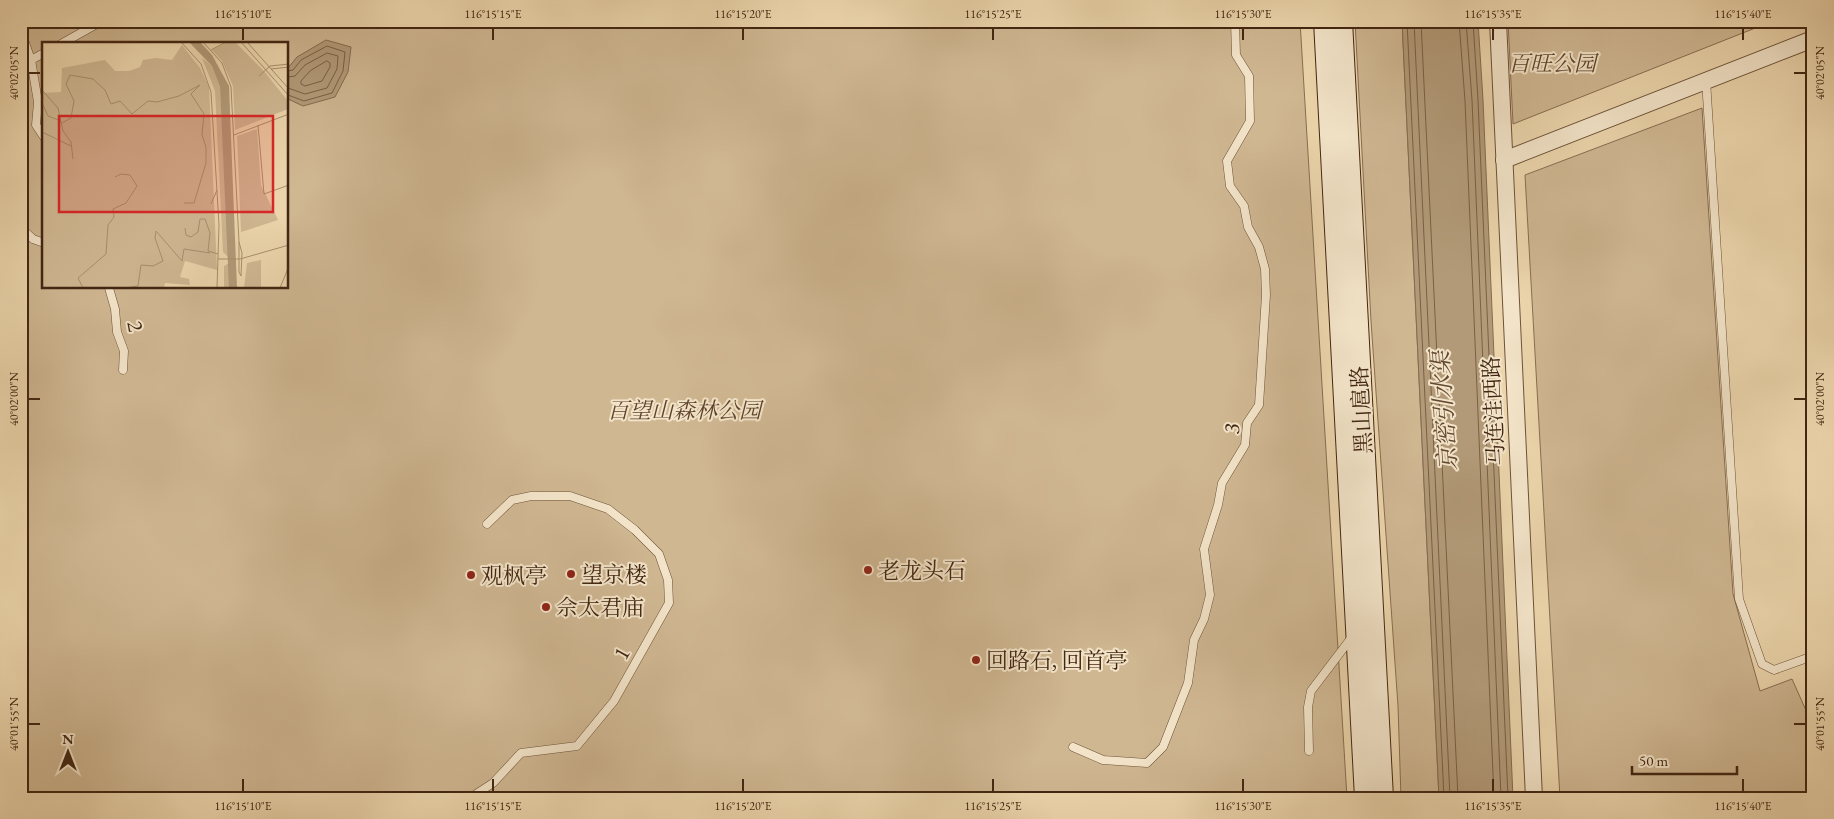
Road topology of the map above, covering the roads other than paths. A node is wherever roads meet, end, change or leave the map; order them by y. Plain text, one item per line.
1 (25, 21) edge
2 (102, 21) edge
3 (1236, 21) edge
4 (1325, 21) edge
5 (1341, 21) edge
6 (1498, 21) edge
7 (1813, 39) edge
8 (22, 40) edge
9 (65, 42) edge
10 (42, 54) edge
11 (31, 60) junction
12 (1706, 80) junction
13 (42, 134) edge
14 (1504, 160) junction
15 (21, 228) edge
16 (42, 242) edge
17 (109, 289) edge
18 (123, 370) dead end
19 (487, 524) dead end
20 (1356, 631) junction
21 (1813, 656) edge
22 (1073, 747) dead end
23 (1309, 752) dead end
24 (470, 798) edge
25 (1366, 798) edge
26 (1382, 798) edge
27 (1534, 798) edge

1 - 8 lane
2 - 9 lane
3 - 22 lane, 3 / 3
4 - 20 main road, 黑山扈路
5 - 26 main road, 黑山扈路
6 - 14 street, 马连洼西路
7 - 12 street
8 - 11 lane
10 - 11 lane
11 - 13 lane
12 - 14 street
12 - 21 lane
14 - 27 street, 马连洼西路
15 - 16 lane
17 - 18 lane, 2
19 - 24 lane, 1 / 1
20 - 23 lane
20 - 25 main road, 黑山扈路

